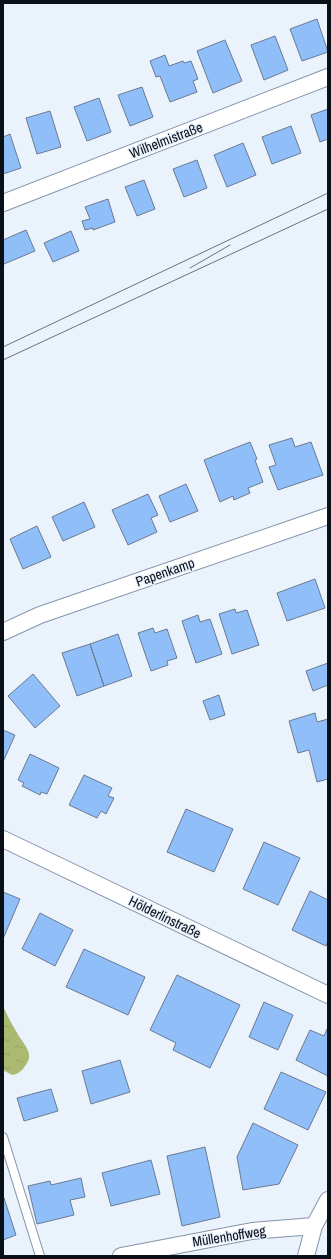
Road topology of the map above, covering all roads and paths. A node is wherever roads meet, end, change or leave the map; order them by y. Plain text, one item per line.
1 (328, 77) edge
2 (3, 203) edge
3 (328, 516) edge
4 (3, 632) edge
5 (3, 839) edge
6 (328, 995) edge
7 (3, 1137) edge
8 (328, 1200) edge
9 (314, 1226) junction
10 (40, 1256) edge
11 (121, 1256) edge
12 (306, 1256) edge

1 - 2 street, Wilhelmistraße
3 - 4 street, Papenkamp
5 - 6 street, Hölderlinstraße
7 - 10 lane
8 - 9 street
9 - 11 street, Müllenhoffweg
9 - 12 street

